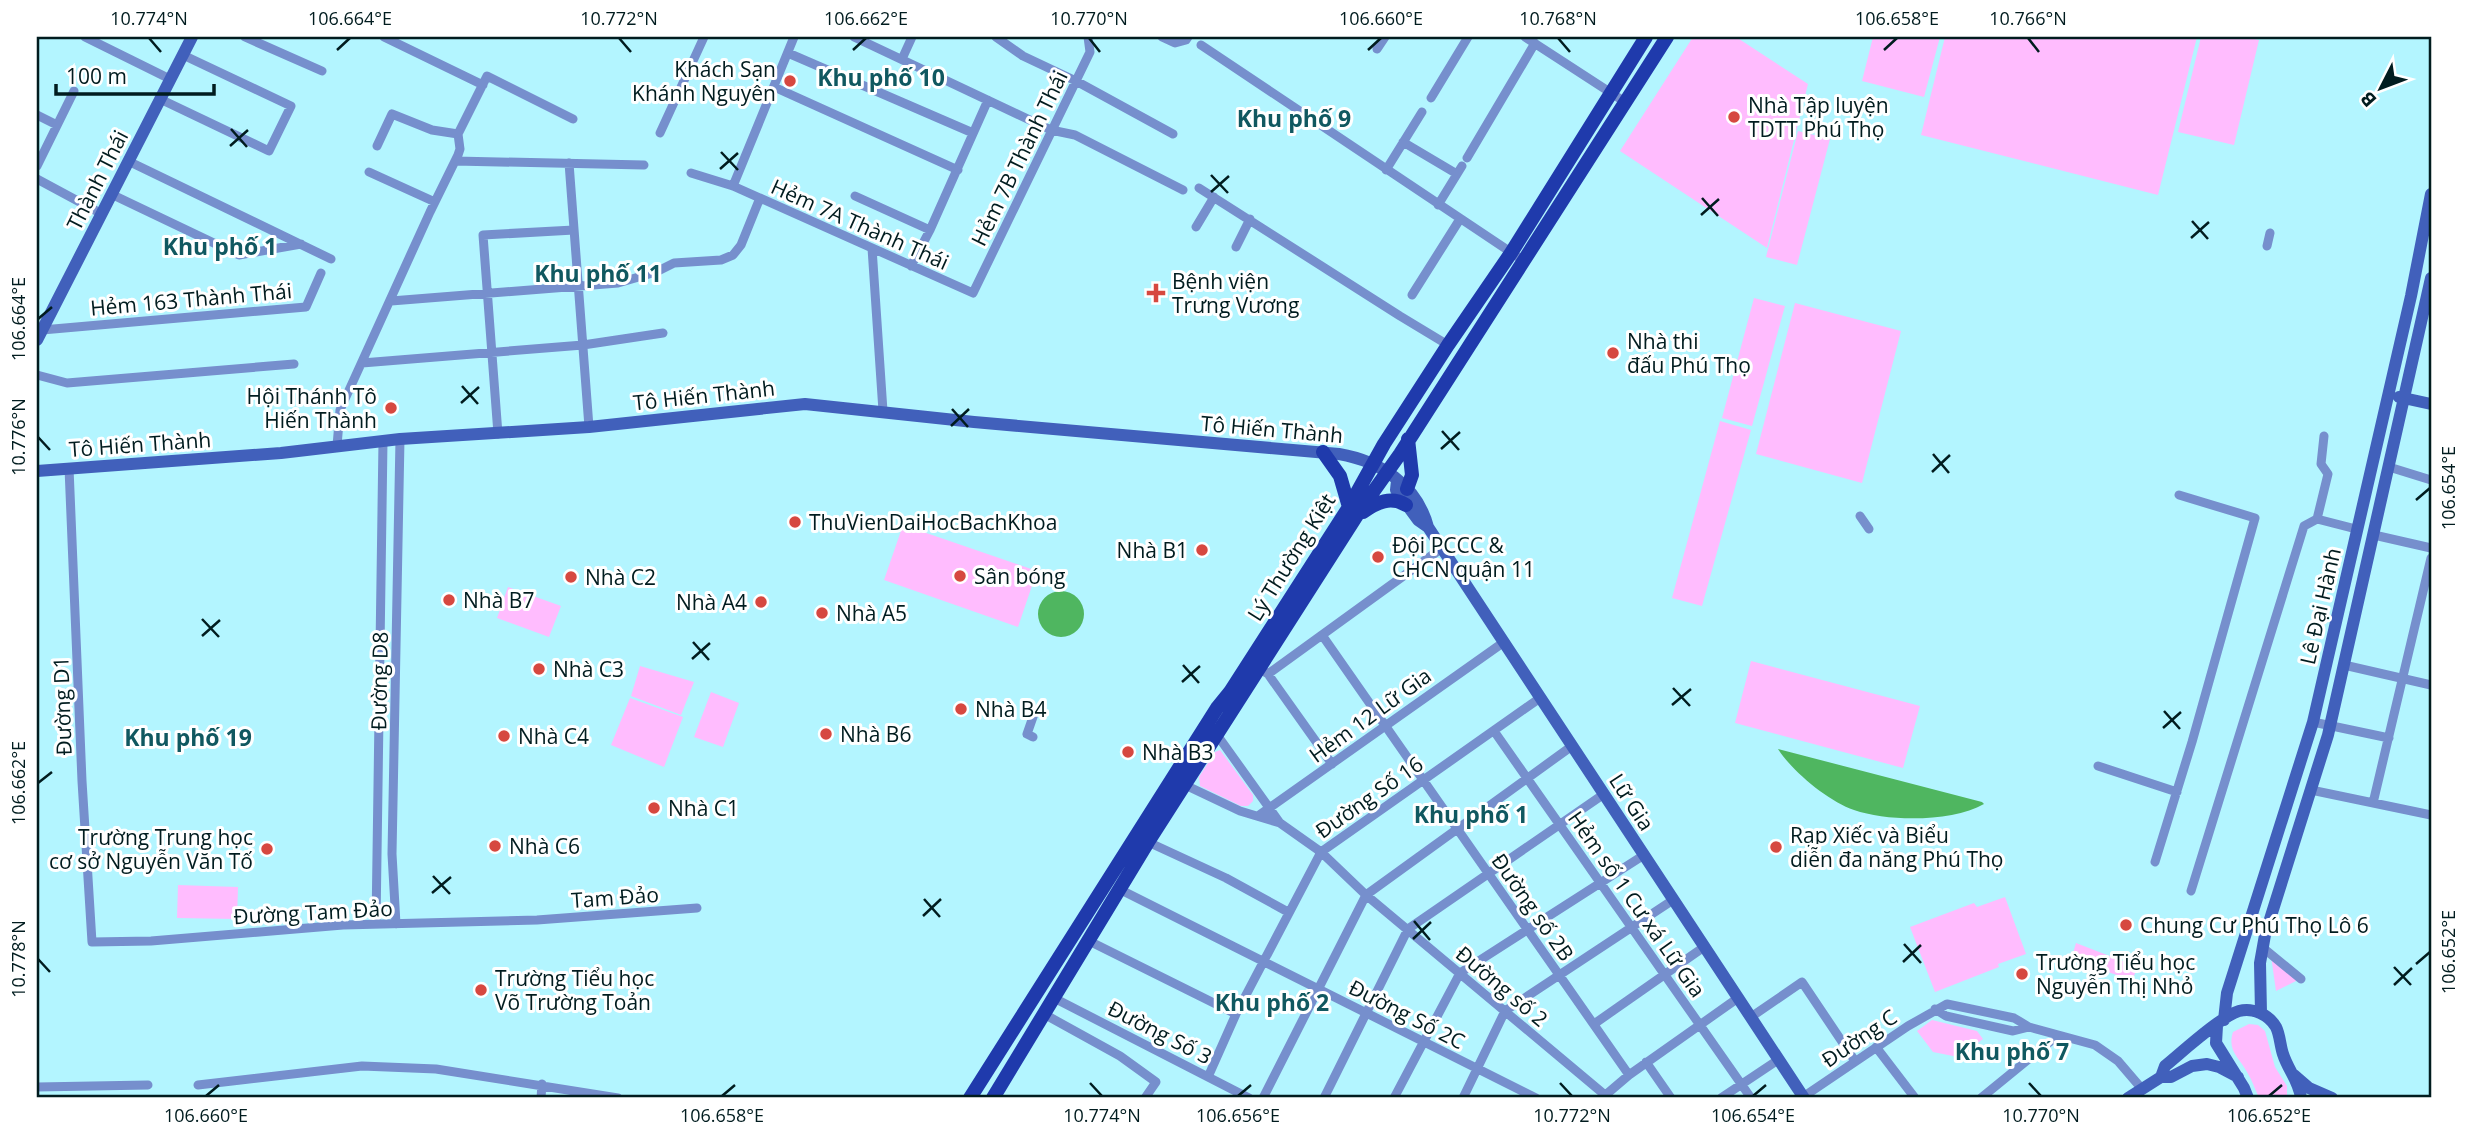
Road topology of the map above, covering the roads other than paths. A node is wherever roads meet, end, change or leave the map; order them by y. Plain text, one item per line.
1 (192, 37) edge
2 (245, 37) edge
3 (384, 37) edge
4 (704, 37) edge
5 (793, 37) edge
6 (854, 37) edge
7 (912, 37) edge
8 (996, 37) edge
9 (1088, 37) edge
10 (1162, 37) edge
11 (1188, 37) edge
12 (1385, 37) edge
13 (1468, 37) edge
14 (1525, 37) edge
15 (1646, 37) edge
16 (1667, 37) edge
17 (91, 38) edge
18 (1535, 43) junction
19 (1200, 45) dead end
20 (1377, 49) dead end
21 (788, 53) junction
22 (183, 55) junction
23 (902, 60) junction
24 (321, 71) dead end
25 (170, 79) junction
26 (485, 80) junction
27 (1076, 81) junction
28 (774, 87) junction
29 (74, 91) dead end
30 (1610, 92) junction
31 (1431, 98) dead end
32 (160, 99) junction
33 (988, 100) junction
34 (1625, 102) junction
35 (1422, 112) dead end
36 (37, 115) edge
37 (573, 119) dead end
38 (57, 125) junction
39 (1051, 130) junction
40 (660, 133) dead end
41 (973, 133) junction
42 (1173, 134) dead end
43 (458, 135) junction
44 (1403, 142) junction
45 (377, 146) dead end
46 (128, 161) junction
47 (455, 161) junction
48 (569, 163) junction
49 (643, 165) dead end
50 (37, 166) edge
51 (1462, 166) junction
52 (958, 170) junction
53 (1386, 170) junction
54 (369, 172) dead end
55 (691, 173) dead end
56 (37, 179) edge
57 (733, 186) junction
58 (1199, 188) dead end
59 (1183, 190) dead end
60 (111, 194) junction
61 (2431, 194) edge
62 (855, 196) dead end
63 (1214, 197) junction
64 (760, 198) junction
65 (435, 202) junction
66 (1438, 205) junction
67 (102, 214) junction
68 (1250, 219) junction
69 (1460, 219) junction
70 (1196, 226) dead end
71 (574, 230) junction
72 (930, 230) junction
73 (2270, 233) dead end
74 (301, 244) junction
75 (2267, 246) dead end
76 (1236, 247) dead end
77 (872, 248) junction
78 (1511, 253) junction
79 (331, 258) dead end
80 (1524, 261) junction
81 (911, 266) junction
82 (321, 273) dead end
83 (2431, 278) edge
84 (579, 286) junction
85 (488, 293) junction
86 (973, 293) joint
87 (1412, 295) dead end
88 (391, 300) junction
89 (663, 333) dead end
90 (39, 335) edge
91 (583, 345) junction
92 (1448, 345) junction
93 (493, 354) junction
94 (362, 363) junction
95 (294, 364) dead end
96 (37, 375) edge
97 (2389, 394) junction
98 (2405, 398) junction
99 (2431, 404) edge
100 (883, 411) junction
101 (589, 427) junction
102 (498, 434) junction
103 (2325, 436) dead end
104 (400, 439) junction
105 (1408, 439) junction
106 (383, 440) junction
107 (337, 446) junction
108 (1323, 452) junction
109 (1374, 462) junction
110 (2389, 467) junction
111 (69, 468) junction
112 (37, 471) edge
113 (1397, 480) junction
114 (2431, 480) edge
115 (2179, 495) dead end
116 (1406, 505) junction
117 (1349, 507) junction
118 (1860, 516) dead end
119 (2317, 519) junction
120 (1352, 522) junction
121 (1428, 527) junction
122 (1869, 529) dead end
123 (2356, 529) junction
124 (2374, 535) junction
125 (1442, 548) junction
126 (2431, 548) edge
127 (2431, 558) edge
128 (1322, 635) junction
129 (1504, 642) junction
130 (2344, 665) junction
131 (1264, 672) junction
132 (2404, 678) junction
133 (2431, 685) edge
134 (380, 695) junction
135 (397, 695) junction
136 (1540, 698) junction
137 (1028, 711) dead end
138 (1208, 722) junction
139 (2314, 722) junction
140 (1385, 725) junction
141 (2330, 725) junction
142 (1494, 731) junction
143 (1217, 735) junction
144 (1033, 737) dead end
145 (2389, 738) junction
146 (1572, 746) junction
147 (1332, 764) junction
148 (2098, 765) dead end
149 (1526, 779) junction
150 (1179, 781) junction
151 (1423, 781) junction
152 (2311, 790) junction
153 (2177, 792) junction
154 (1604, 794) junction
155 (2374, 803) junction
156 (1270, 808) junction
157 (2431, 815) edge
158 (1258, 816) junction
159 (1280, 823) junction
160 (1560, 824) junction
161 (1457, 830) junction
162 (1148, 842) junction
163 (1321, 852) junction
164 (378, 853) junction
165 (392, 854) junction
166 (1644, 855) junction
167 (2155, 862) dead end
168 (1488, 874) junction
169 (1601, 882) junction
170 (1121, 890) junction
171 (2191, 891) dead end
172 (1366, 894) junction
173 (1673, 900) junction
174 (697, 908) dead end
175 (1288, 912) junction
176 (537, 920) joint
177 (376, 924) junction
178 (396, 924) junction
179 (1631, 927) junction
180 (1408, 929) junction
181 (1527, 929) junction
182 (1089, 941) junction
183 (92, 942) joint
184 (1704, 947) junction
185 (2262, 947) junction
186 (1263, 961) junction
187 (1460, 973) junction
188 (1664, 974) junction
189 (1559, 975) junction
190 (2301, 979) dead end
191 (1318, 989) junction
192 (1054, 998) junction
193 (1738, 998) junction
194 (1505, 1011) junction
195 (1366, 1013) junction
196 (2261, 1013) junction
197 (1044, 1014) junction
198 (1236, 1014) junction
199 (1751, 1017) junction
200 (2220, 1023) junction
201 (1594, 1024) junction
202 (1700, 1025) junction
203 (2057, 1036) junction
204 (1422, 1041) junction
205 (1876, 1047) junction
206 (1779, 1060) junction
207 (1855, 1061) junction
208 (1646, 1062) junction
209 (1477, 1069) junction
210 (1629, 1074) junction
211 (2294, 1075) junction
212 (1208, 1077) junction
213 (2161, 1077) junction
214 (2238, 1077) junction
215 (542, 1084) junction
216 (148, 1085) dead end
217 (198, 1085) dead end
218 (1741, 1085) junction
219 (37, 1087) edge
220 (2142, 1089) junction
221 (1531, 1097) edge
222 (1604, 1097) edge
223 (541, 1098) edge
224 (618, 1098) edge
225 (970, 1098) edge
226 (993, 1098) edge
227 (1145, 1098) edge
228 (1249, 1098) edge
229 (1262, 1098) edge
230 (1324, 1098) edge
231 (1394, 1098) edge
232 (1463, 1098) edge
233 (1671, 1098) edge
234 (1721, 1098) edge
235 (1751, 1098) edge
236 (1803, 1098) edge
237 (1914, 1098) edge
238 (1980, 1098) edge
239 (2128, 1098) edge
240 (2248, 1098) edge
241 (2301, 1098) edge
242 (2332, 1098) edge

1 - 22 main road, Thành Thái
2 - 24 street
3 - 26 street
4 - 40 street
5 - 21 street
6 - 23 street
7 - 23 street
8 - 27 street
9 - 27 street, Hẻm 7B Thành Thái
10 - 11 street
12 - 20 street
13 - 31 street
14 - 18 street
15 - 30 main road, Lý Thường Kiệt
16 - 34 main road, Lý Thường Kiệt
17 - 25 street
18 - 30 street
18 - 51 street
19 - 53 street
21 - 28 street
21 - 41 street
22 - 25 main road, Thành Thái
22 - 32 street
23 - 33 street
25 - 32 main road, Thành Thái
26 - 37 street
26 - 43 street
27 - 39 street, Hẻm 7B Thành Thái
27 - 42 street
28 - 52 street
28 - 57 street
29 - 38 street
30 - 34 street
30 - 78 main road, Lý Thường Kiệt
32 - 46 main road, Thành Thái
33 - 39 street
33 - 41 street
34 - 80 main road, Lý Thường Kiệt
35 - 44 street
36 - 38 street
38 - 50 street
39 - 59 street
39 - 86 street, Hẻm 7B Thành Thái
41 - 52 street
43 - 45 street
43 - 47 street
44 - 51 street
44 - 53 street
46 - 60 main road, Thành Thái
46 - 74 street
47 - 48 street
47 - 65 street
48 - 49 street
48 - 71 street
51 - 66 street
52 - 72 street
53 - 66 street
54 - 65 street
55 - 57 street, Hẻm 7A Thành Thái
56 - 67 street
57 - 64 street, Hẻm 7A Thành Thái
58 - 63 street
60 - 67 main road, Thành Thái
60 - 74 street
61 - 97 main road, Lê Đại Hành
62 - 72 street
63 - 68 street
63 - 70 street
64 - 77 street, Hẻm 7A Thành Thái
64 - 84 street
65 - 88 street
66 - 69 street
67 - 90 main road, Thành Thái
68 - 76 street
68 - 92 street
69 - 78 street
69 - 87 street
71 - 84 street
71 - 85 street
72 - 81 street
73 - 75 street
74 - 79 street
77 - 81 street, Hẻm 7A Thành Thái
77 - 100 street
78 - 80 street
78 - 92 main road, Lý Thường Kiệt
80 - 105 main road, Lý Thường Kiệt
81 - 86 street, Hẻm 7A Thành Thái
82 - 90 street, Hẻm 163 Thành Thái
83 - 98 main road, Lê Đại Hành
84 - 85 street
84 - 91 street
85 - 88 street
85 - 93 street
88 - 94 street
89 - 91 street
91 - 93 street
91 - 101 street
92 - 109 main road, Lý Thường Kiệt
93 - 94 street
93 - 102 street
94 - 107 street
95 - 96 street
97 - 98 main road
97 - 123 main road, Lê Đại Hành
98 - 99 main road
98 - 110 main road, Lê Đại Hành
100 - 101 main road, Tô Hiến Thành
100 - 108 main road, Tô Hiến Thành
101 - 102 main road, Tô Hiến Thành
102 - 104 main road, Tô Hiến Thành
103 - 119 street
104 - 106 main road, Tô Hiến Thành
104 - 135 street, Đường D8
105 - 113 main road, Lý Thường Kiệt
105 - 113 main road
106 - 107 main road, Tô Hiến Thành
106 - 134 street, Đường D8
107 - 111 main road, Tô Hiến Thành
108 - 109 main road, Tô Hiến Thành
108 - 117 main road
109 - 113 main road
109 - 117 main road, Lý Thường Kiệt
110 - 114 street
110 - 124 main road, Lê Đại Hành
111 - 112 main road, Tô Hiến Thành
111 - 183 street, Đường D1
113 - 116 main road, Lữ Gia
113 - 120 main road, Lý Thường Kiệt
113 - 121 main road, Lữ Gia
115 - 153 street
116 - 120 main road
116 - 121 main road, Lữ Gia
117 - 138 main road, Lý Thường Kiệt
118 - 122 street
119 - 123 street
119 - 171 street
120 - 131 main road, Lý Thường Kiệt
121 - 125 main road, Lữ Gia
123 - 124 main road
123 - 139 main road, Lê Đại Hành
124 - 126 street
124 - 130 main road, Lê Đại Hành
125 - 128 street
125 - 129 main road, Lữ Gia
127 - 132 street
128 - 131 street
128 - 140 street, Đường số 2B
129 - 136 main road, Lữ Gia
129 - 140 street, Hẻm 12 Lữ Gia
130 - 132 street
130 - 141 main road, Lê Đại Hành
131 - 143 main road, Lý Thường Kiệt
131 - 147 street
132 - 133 street
132 - 145 street
134 - 135 street
134 - 164 street, Đường D8
135 - 165 street, Đường D8
136 - 142 street, Đường Số 16
136 - 146 main road, Lữ Gia
137 - 144 street
138 - 143 street
138 - 150 main road, Lý Thường Kiệt
139 - 141 street
139 - 200 main road, Lê Đại Hành
140 - 147 street, Hẻm 12 Lữ Gia
140 - 151 street, Đường số 2B
141 - 145 street
141 - 152 main road, Lê Đại Hành
142 - 149 street, Hẻm số 1 Cư xá Lữ Gia
142 - 151 street, Đường Số 16
143 - 150 main road, Lý Thường Kiệt
143 - 156 street
145 - 155 street
146 - 149 street
146 - 154 main road, Lữ Gia
147 - 156 street, Hẻm 12 Lữ Gia
148 - 153 street
149 - 160 street, Hẻm số 1 Cư xá Lữ Gia
149 - 161 street
150 - 158 street
150 - 162 main road, Lý Thường Kiệt
150 - 225 main road, Lý Thường Kiệt
151 - 161 street, Đường số 2B
151 - 163 street, Đường Số 16
152 - 155 street
152 - 185 main road, Lê Đại Hành
153 - 167 street
154 - 160 street
154 - 166 main road, Lữ Gia
155 - 157 street
156 - 158 street, Hẻm 12 Lữ Gia
156 - 159 street
158 - 159 street
159 - 163 street, Đường số 2
160 - 168 street
160 - 169 street, Hẻm số 1 Cư xá Lữ Gia
161 - 168 street, Đường số 2B
161 - 172 street
162 - 170 main road, Lý Thường Kiệt
162 - 175 street
163 - 172 street, Đường số 2
163 - 175 street, Đường Số 16
164 - 165 street
164 - 177 street, Đường D8
165 - 178 street, Đường D8
166 - 169 street
166 - 173 main road, Lữ Gia
168 - 180 street
168 - 181 street, Đường số 2B
169 - 179 street, Hẻm số 1 Cư xá Lữ Gia
169 - 181 street
170 - 182 main road, Lý Thường Kiệt
170 - 186 street, Đường Số 2C
172 - 180 street, Đường số 2
172 - 191 street
173 - 179 street
173 - 184 main road, Lữ Gia
174 - 176 street, Tam Đảo
175 - 186 street, Đường Số 16
176 - 178 street, Đường Tam Đảo
177 - 178 street, Đường Tam Đảo
177 - 183 street, Đường Tam Đảo
179 - 188 street, Hẻm số 1 Cư xá Lữ Gia
179 - 189 street
180 - 187 street, Đường số 2
180 - 195 street
181 - 187 street
181 - 189 street, Đường số 2B
182 - 192 main road, Lý Thường Kiệt
182 - 198 street
184 - 188 street
184 - 193 main road, Lữ Gia
185 - 190 street
185 - 196 main road, Lê Đại Hành
186 - 191 street, Đường Số 2C
186 - 198 street, Đường Số 16
187 - 194 street, Đường số 2
187 - 204 street
188 - 201 street
188 - 202 street, Hẻm số 1 Cư xá Lữ Gia
189 - 194 street
189 - 201 street, Đường số 2B
191 - 195 street, Đường Số 2C
191 - 229 street
192 - 197 main road, Lý Thường Kiệt
192 - 212 street, Đường Số 3
193 - 199 main road, Lữ Gia
193 - 202 street
194 - 209 street
194 - 222 street, Đường số 2
195 - 204 street, Đường Số 2C
195 - 230 street
196 - 200 main road
196 - 211 main road
197 - 226 main road, Lý Thường Kiệt
197 - 227 street
198 - 212 street, Đường Số 16
199 - 206 main road, Lữ Gia
199 - 207 street
200 - 213 main road
200 - 214 main road
201 - 210 street, Đường số 2B
202 - 208 street
202 - 218 street, Hẻm số 1 Cư xá Lữ Gia
203 - 205 street, Đường C
203 - 220 street, Đường C
203 - 238 street
204 - 209 street, Đường Số 2C
204 - 231 street
205 - 207 street, Đường C
205 - 237 street
206 - 218 street
206 - 236 main road, Lữ Gia
207 - 236 street, Đường C
208 - 210 street
208 - 233 street
209 - 221 street, Đường Số 2C
209 - 232 street
210 - 222 street
211 - 241 main road
211 - 242 main road
212 - 228 street, Đường Số 3
213 - 214 main road
213 - 220 main road
214 - 240 main road
215 - 217 street
215 - 223 street
215 - 224 street
216 - 219 street
218 - 234 street
218 - 235 street, Hẻm số 1 Cư xá Lữ Gia
220 - 239 main road

